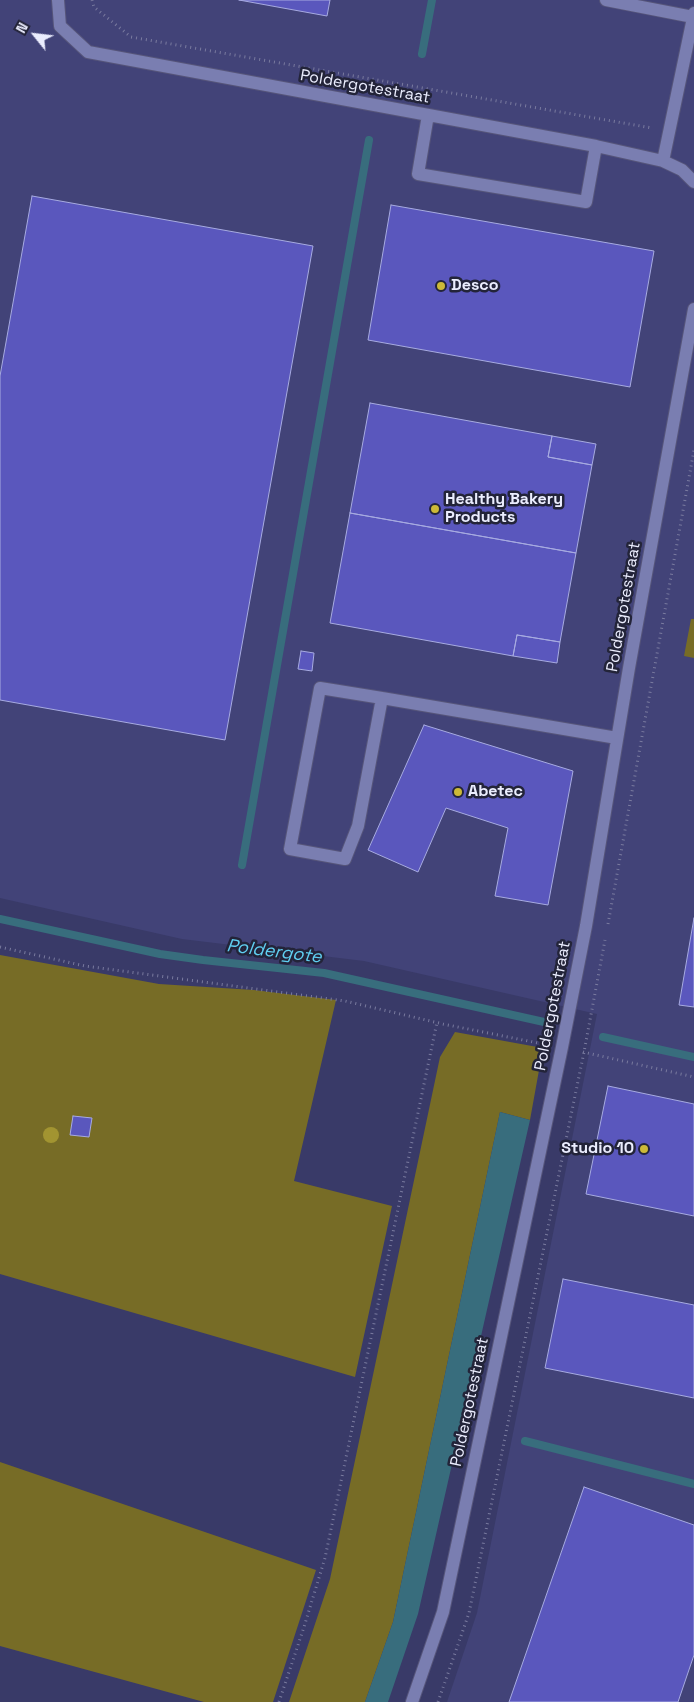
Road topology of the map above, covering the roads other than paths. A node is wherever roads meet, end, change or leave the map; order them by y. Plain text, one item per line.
1 (58, 0) edge
2 (606, 0) edge
3 (693, 15) edge
4 (428, 115) junction
5 (596, 146) junction
6 (663, 162) junction
7 (694, 182) edge
8 (694, 309) edge
9 (382, 698) junction
10 (617, 738) junction
11 (412, 1702) edge

1 - 4 street, Poldergotestraat
2 - 3 street
3 - 6 street
4 - 5 street, Poldergotestraat
4 - 5 street
5 - 6 street, Poldergotestraat
6 - 7 street, Poldergotestraat
8 - 10 street, Poldergotestraat
9 - 9 street
9 - 10 street
10 - 11 street, Poldergotestraat

